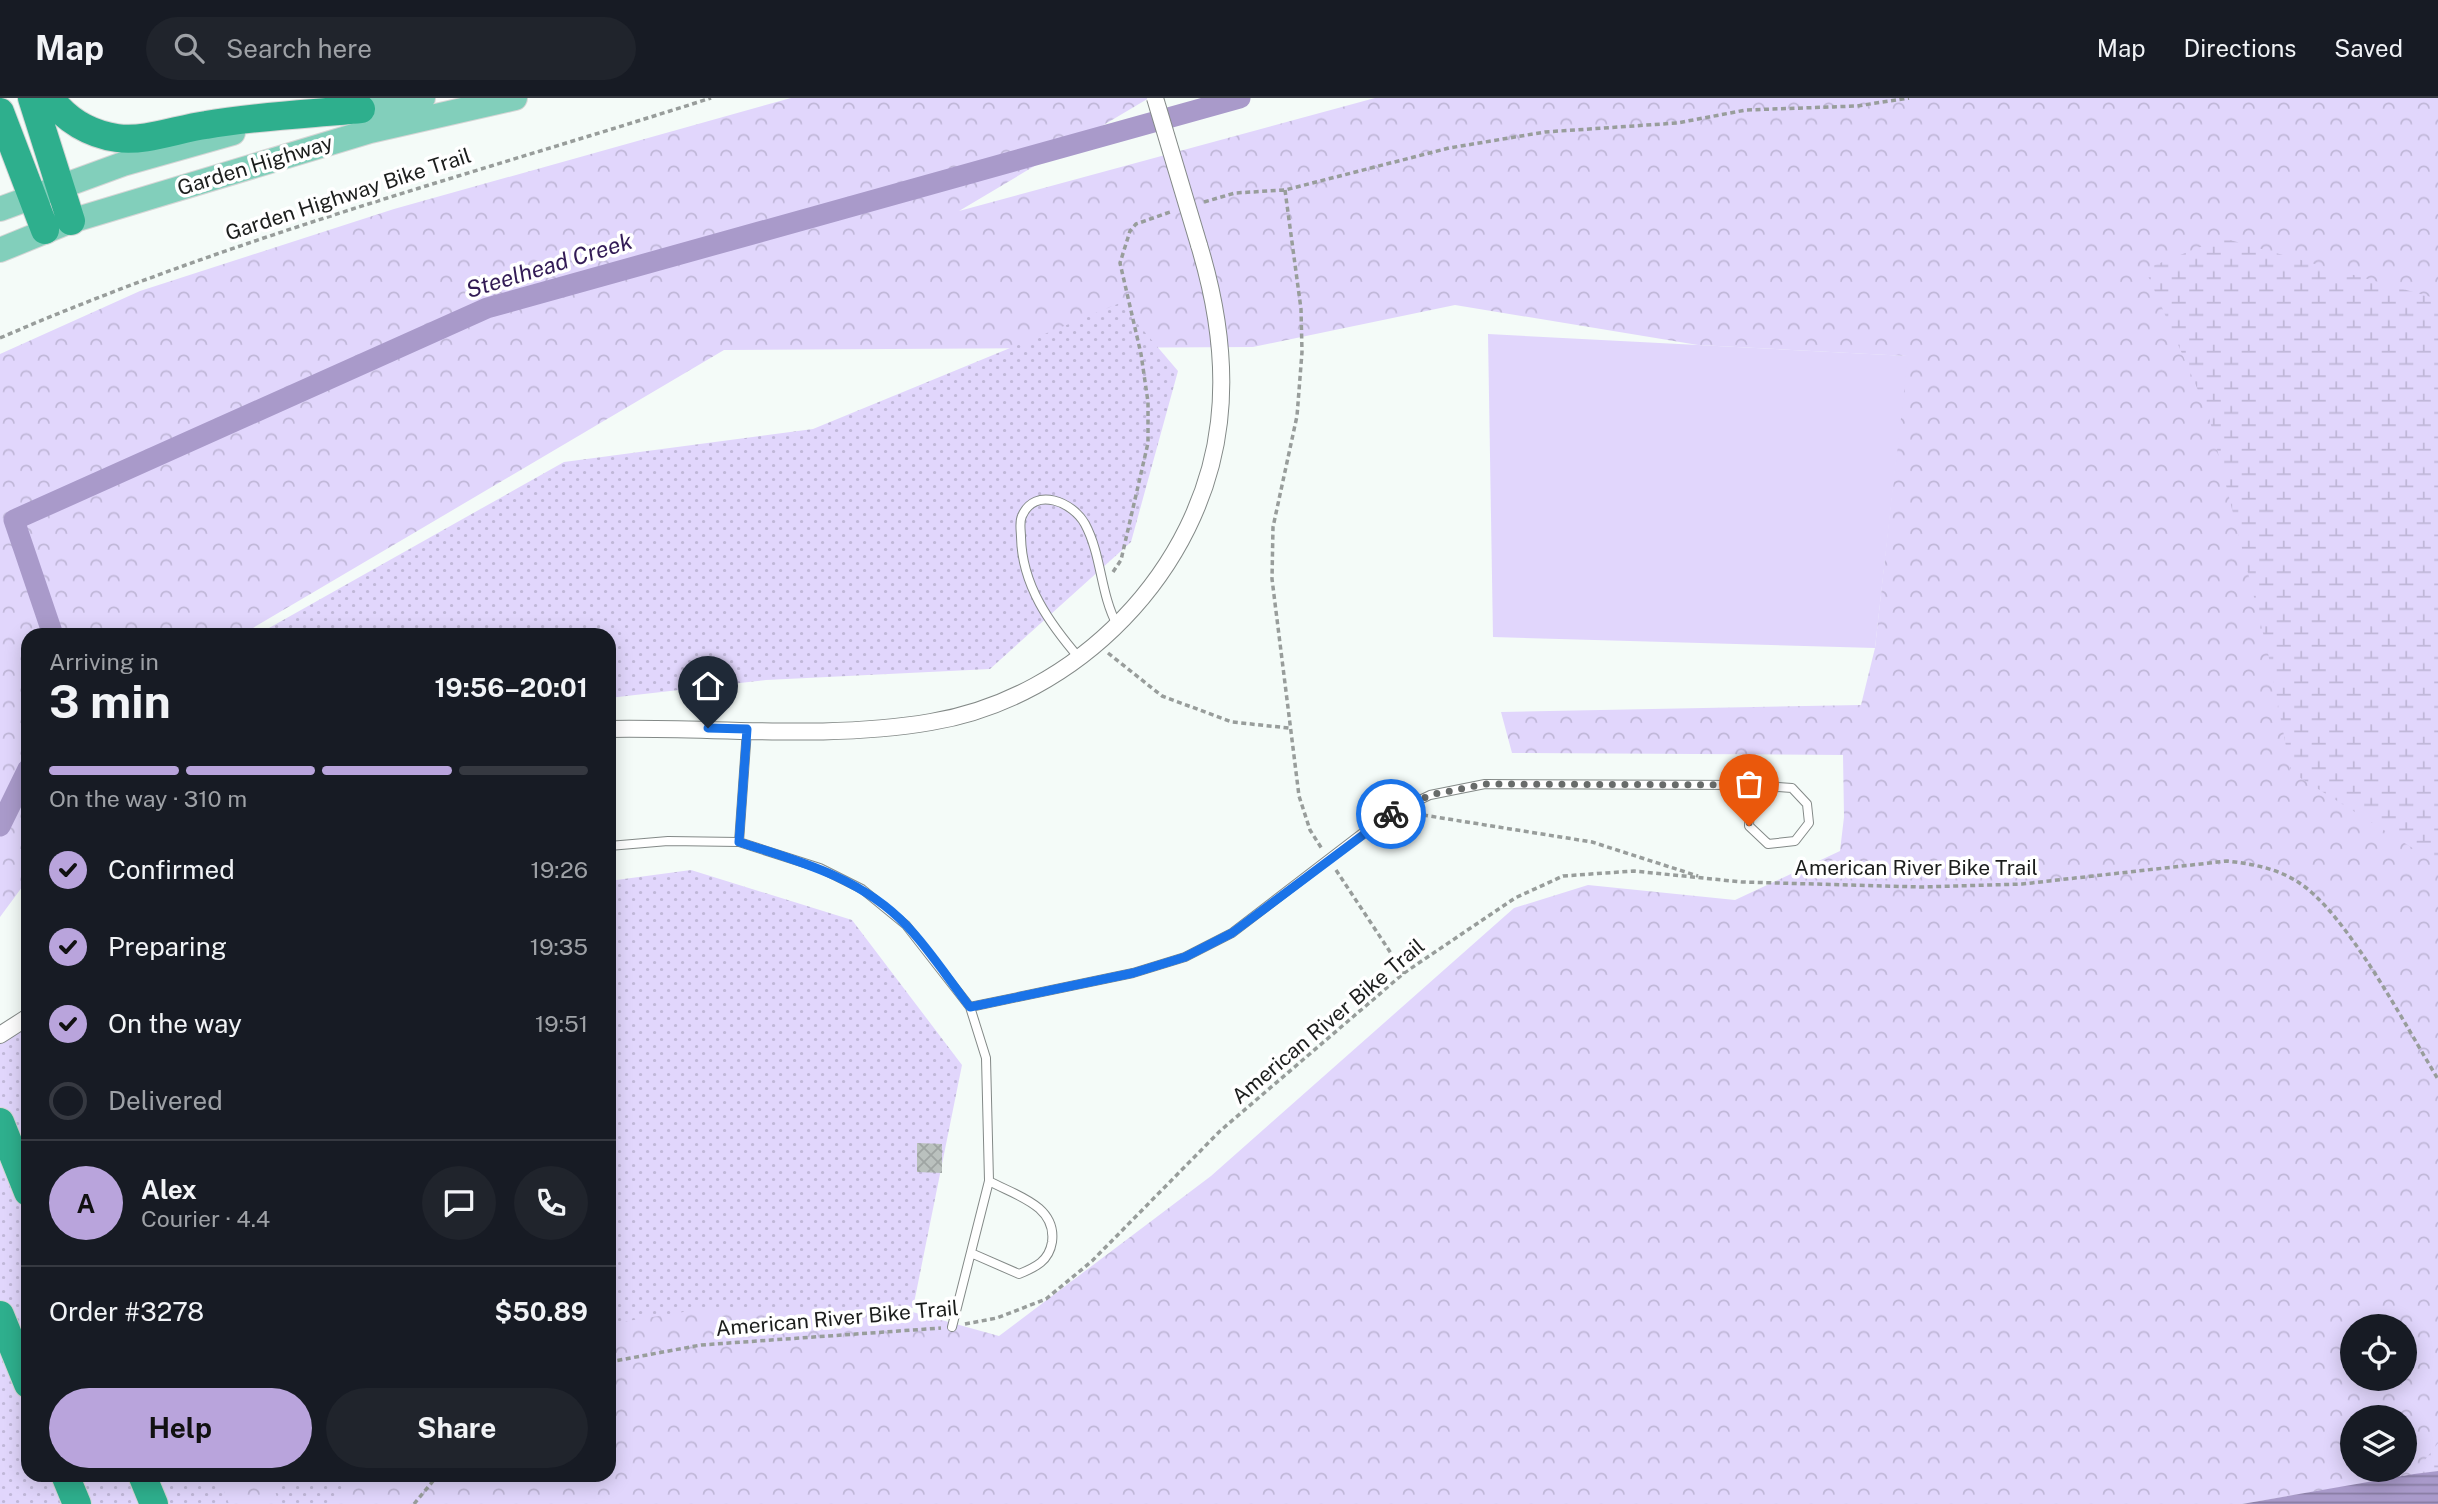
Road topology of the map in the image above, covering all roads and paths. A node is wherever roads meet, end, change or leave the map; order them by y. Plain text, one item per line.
1 (32, 98) edge
2 (50, 98) edge
3 (423, 98) edge
4 (515, 98) edge
5 (712, 98) edge
6 (1155, 98) edge
7 (1909, 98) edge
8 (360, 109) junction
9 (0, 112) edge
10 (1285, 190) junction
11 (45, 191) junction
12 (1195, 205) dead end
13 (0, 209) edge
14 (1182, 209) dead end
15 (58, 225) junction
16 (0, 250) edge
17 (0, 338) edge
18 (1103, 588) junction
19 (1116, 625) junction
20 (1097, 644) junction
21 (1080, 659) junction
22 (1289, 728) junction
23 (747, 729) junction
24 (616, 730) edge
25 (1751, 785) junction
26 (1422, 815) dead end
27 (739, 842) junction
28 (616, 845) edge
29 (1328, 859) junction
30 (1707, 879) junction
31 (1404, 973) junction
32 (970, 1007) junction
33 (21, 1022) edge
34 (0, 1035) edge
35 (2438, 1079) edge
36 (0, 1122) edge
37 (21, 1174) edge
38 (989, 1181) junction
39 (971, 1253) junction
40 (0, 1315) edge
41 (952, 1327) junction
42 (616, 1361) edge
43 (21, 1367) edge
44 (68, 1482) edge
45 (145, 1482) edge
46 (432, 1482) edge
47 (77, 1504) edge
48 (154, 1504) edge
49 (414, 1504) edge

1 - 11 highway
2 - 8 highway
3 - 8 main road, Garden Highway
4 - 15 main road, Garden Highway
5 - 17 path, Garden Highway Bike Trail
6 - 19 street, bridge
7 - 10 path
8 - 11 main road, Garden Highway
9 - 11 highway
10 - 12 path
10 - 22 path
11 - 13 main road, Garden Highway
11 - 15 highway
14 - 18 path
15 - 16 main road, Garden Highway
18 - 19 lane
18 - 21 lane
19 - 20 street
20 - 21 street
20 - 22 path
21 - 23 street
22 - 29 path
23 - 24 street
23 - 27 lane
25 - 25 lane
25 - 29 lane
26 - 30 path
27 - 28 lane
27 - 32 lane
29 - 31 path
29 - 32 lane
30 - 31 path, American River Bike Trail
30 - 35 path, American River Bike Trail
31 - 41 path, American River Bike Trail
32 - 38 lane
33 - 34 street
36 - 37 highway
38 - 39 lane
38 - 39 lane
39 - 41 lane
40 - 43 highway
41 - 42 path, American River Bike Trail
44 - 47 highway
45 - 48 highway
46 - 49 path

